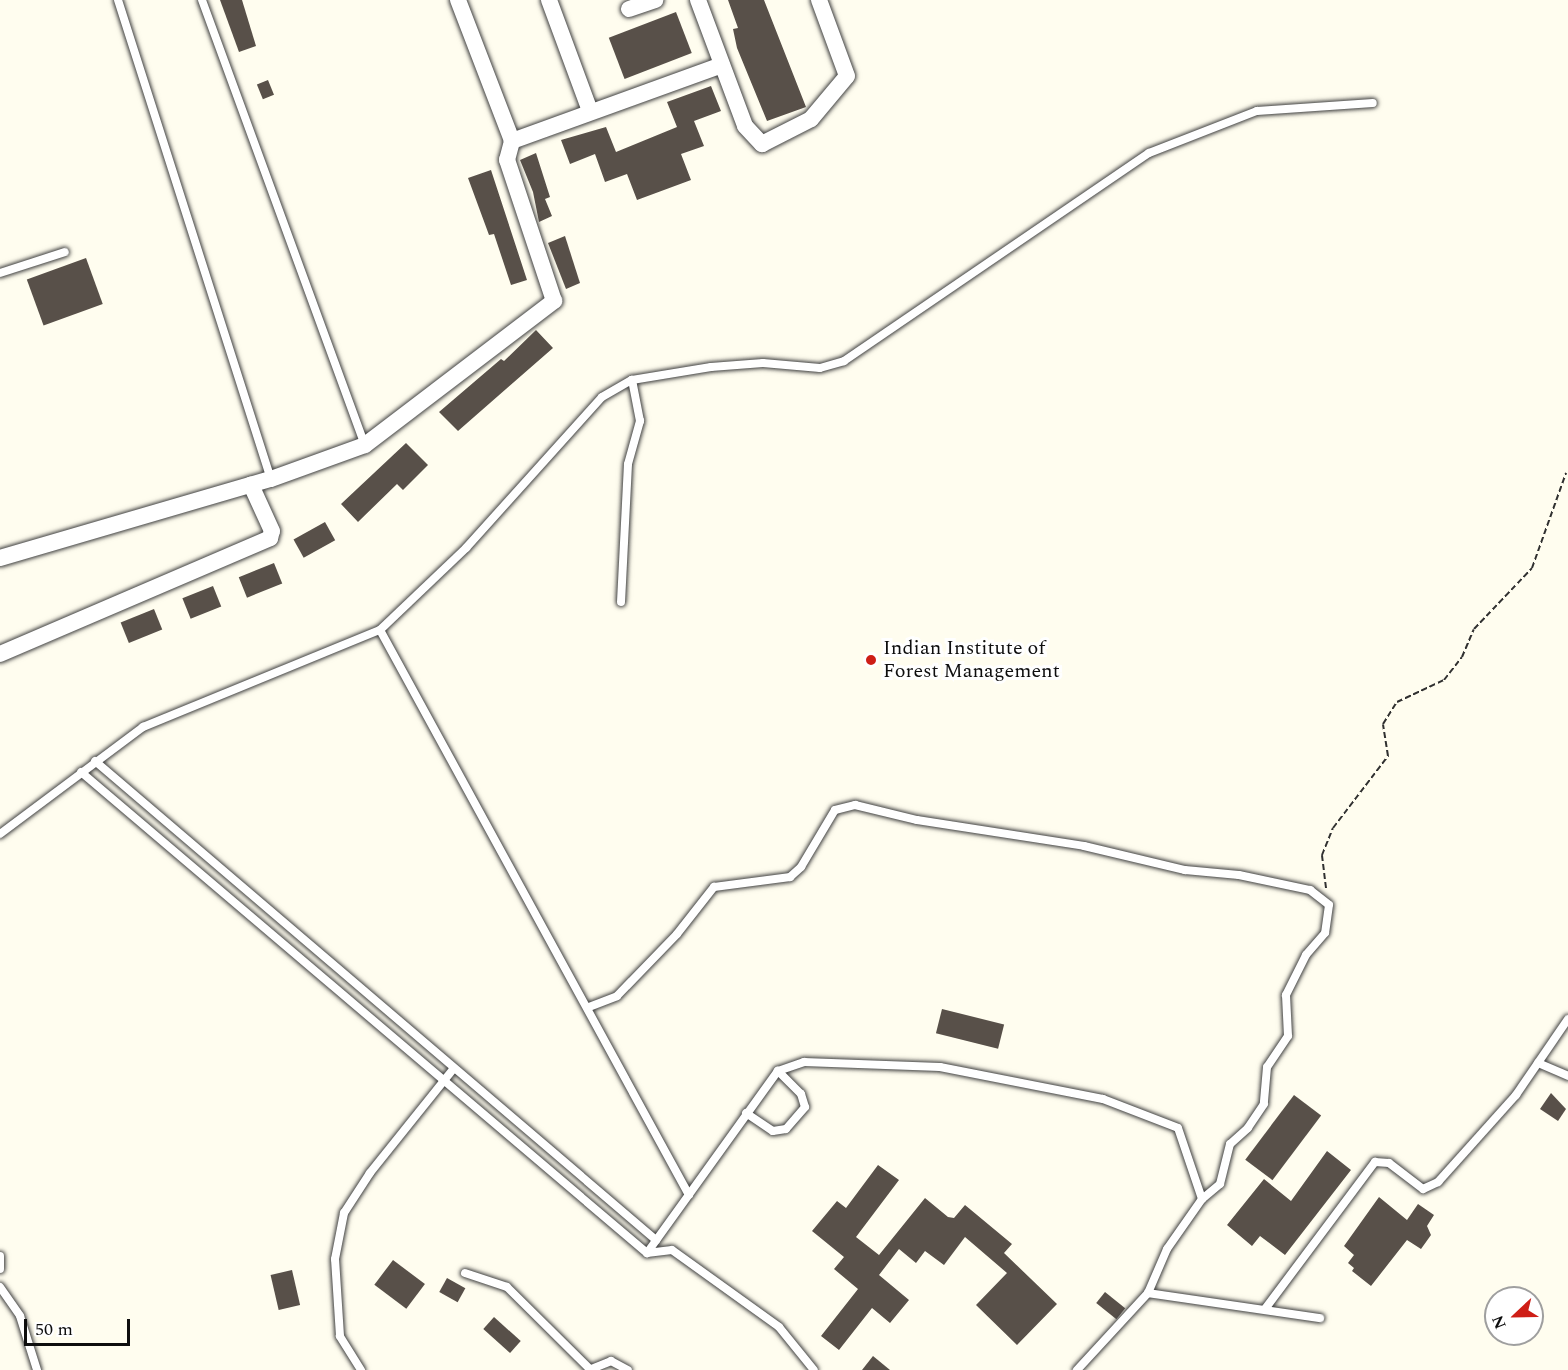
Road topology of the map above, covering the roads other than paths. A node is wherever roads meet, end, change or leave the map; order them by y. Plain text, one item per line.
1 (118, 0) edge
2 (202, 0) edge
3 (458, 0) edge
4 (549, 0) edge
5 (655, 0) edge
6 (698, 0) edge
7 (819, 0) edge
8 (629, 9) dead end
9 (722, 64) junction
10 (1373, 103) dead end
11 (590, 111) junction
12 (512, 141) junction
13 (65, 252) dead end
14 (0, 273) edge
15 (632, 380) junction
16 (365, 445) junction
17 (271, 479) junction
18 (251, 485) junction
19 (0, 558) edge
20 (621, 602) dead end
21 (380, 630) junction
22 (0, 654) edge
23 (95, 761) junction
24 (81, 772) junction
25 (0, 834) edge
26 (589, 1007) junction
27 (1568, 1019) edge
28 (1538, 1063) junction
29 (454, 1068) junction
30 (778, 1071) junction
31 (1568, 1076) edge
32 (444, 1078) junction
33 (746, 1113) junction
34 (689, 1195) junction
35 (1202, 1199) junction
36 (656, 1240) junction
37 (647, 1253) junction
38 (0, 1256) edge
39 (0, 1269) edge
40 (465, 1273) dead end
41 (0, 1287) edge
42 (1148, 1293) junction
43 (1265, 1309) junction
44 (1320, 1318) dead end
45 (589, 1369) edge
46 (37, 1370) edge
47 (362, 1370) edge
48 (628, 1370) edge
49 (814, 1370) edge
50 (1077, 1370) edge

1 - 17 lane
2 - 16 lane
3 - 12 street
4 - 11 street
5 - 8 street
6 - 9 street
7 - 9 street
9 - 11 street
10 - 15 lane
11 - 12 street
12 - 16 street
13 - 14 lane
15 - 20 lane
15 - 21 lane
16 - 17 street
17 - 18 street
18 - 19 street
18 - 22 street
21 - 23 lane
21 - 26 lane
23 - 24 lane
23 - 29 lane
24 - 25 lane
24 - 32 lane
26 - 34 lane
26 - 35 lane
27 - 28 lane
28 - 31 lane
28 - 43 lane
29 - 32 lane
29 - 36 lane
30 - 33 lane
30 - 33 lane
30 - 35 lane
32 - 37 lane
32 - 47 lane
33 - 34 lane
34 - 36 lane
35 - 42 lane
36 - 37 lane
37 - 49 lane
38 - 39 lane
40 - 45 lane
41 - 46 lane
42 - 43 lane
42 - 50 lane
43 - 44 lane
45 - 48 lane

